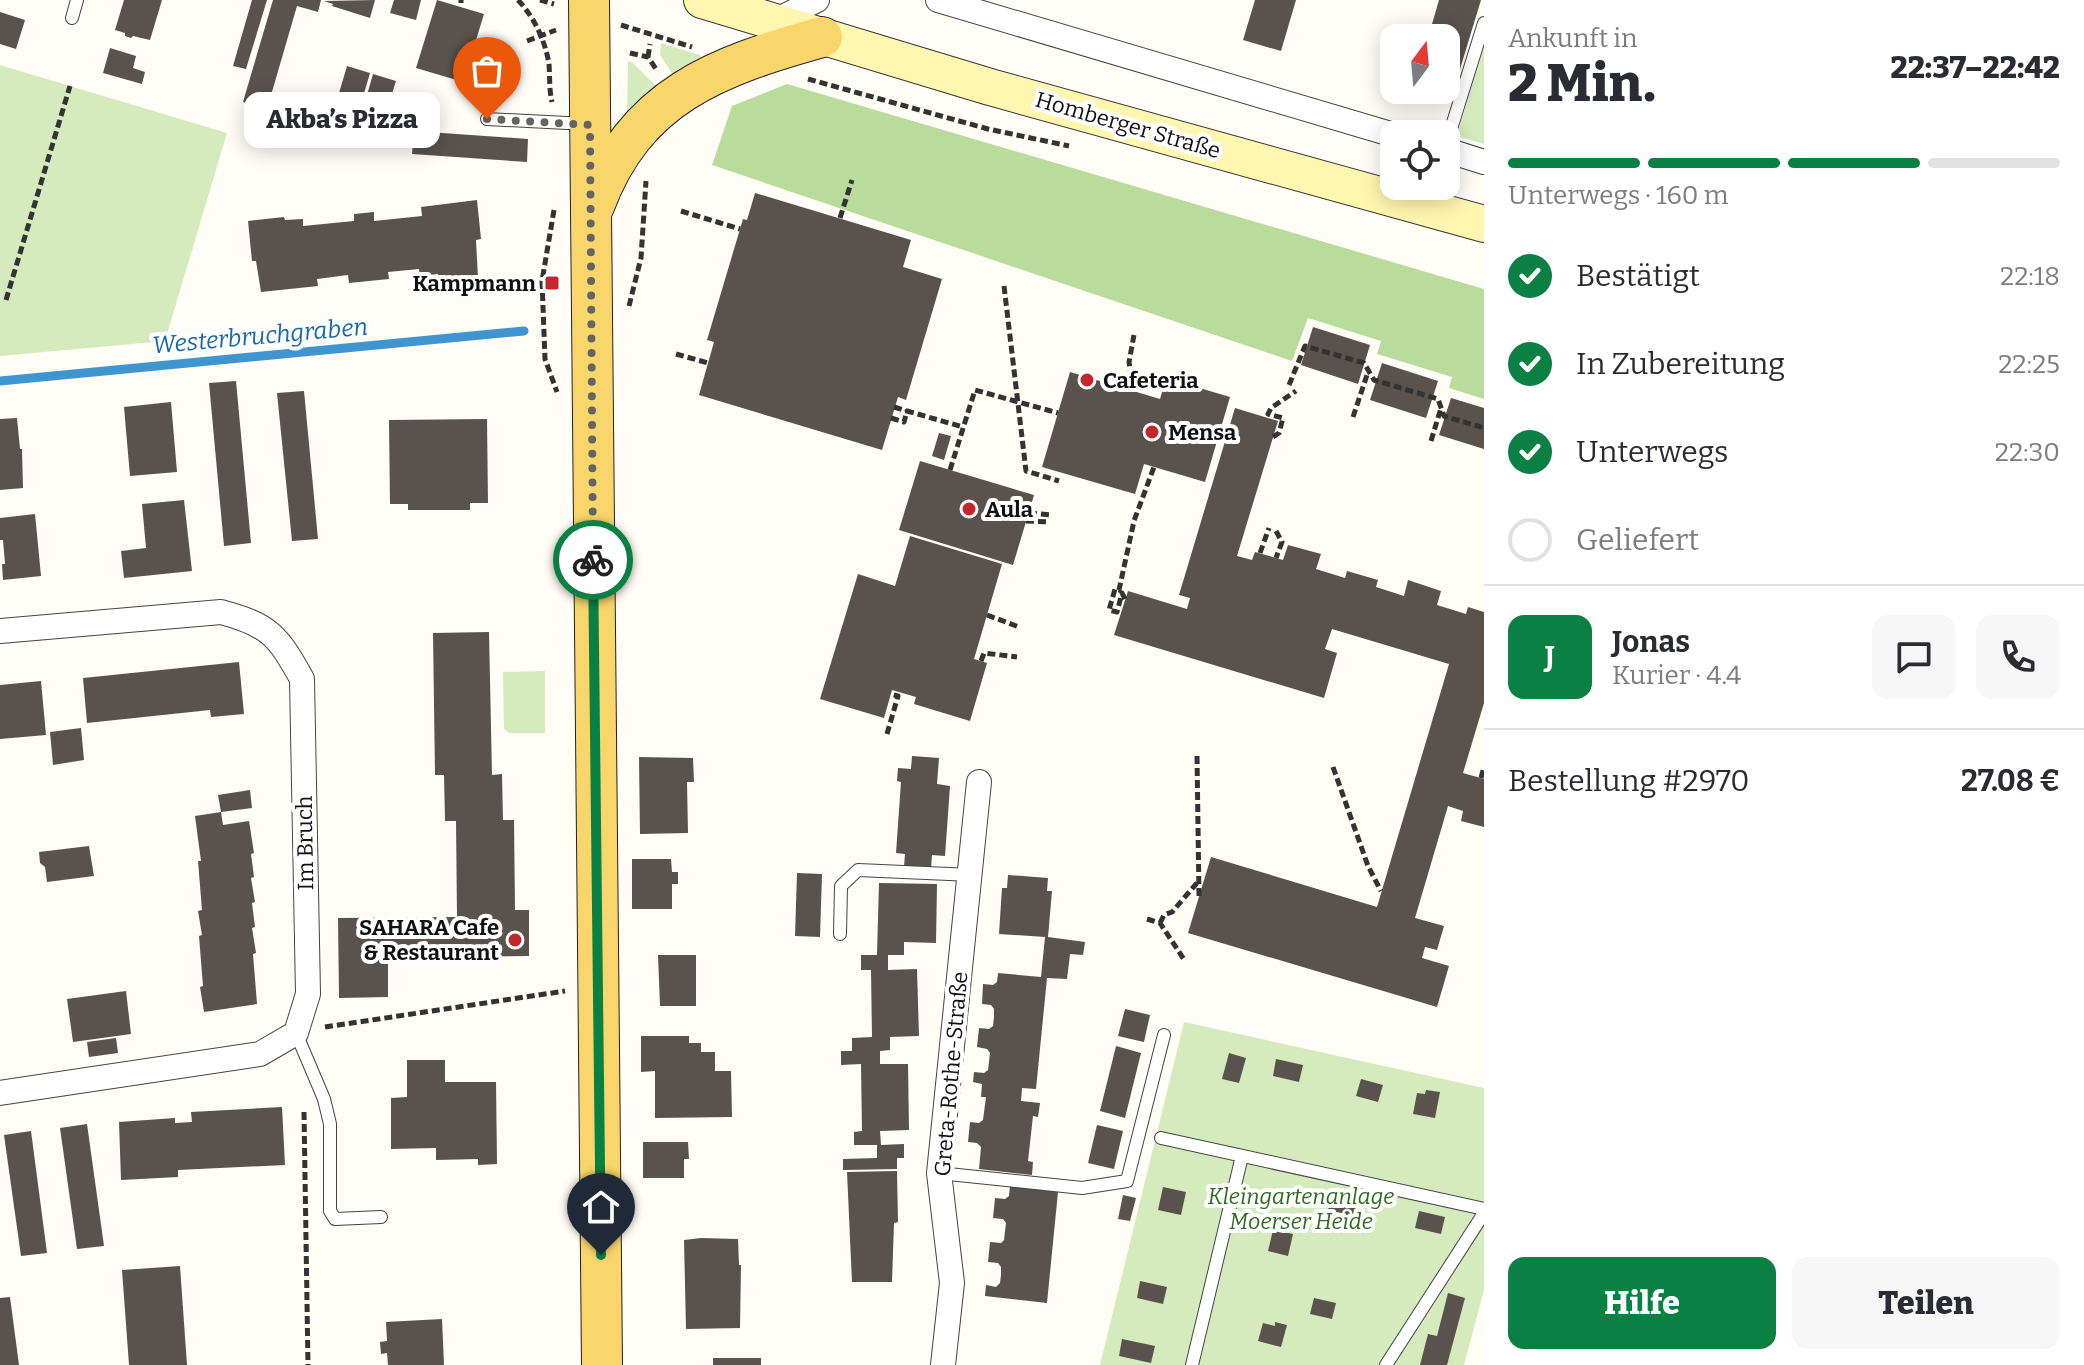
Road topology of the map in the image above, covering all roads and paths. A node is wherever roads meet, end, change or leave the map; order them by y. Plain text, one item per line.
1 (77, 0) edge
2 (518, 0) edge
3 (540, 0) edge
4 (702, 0) edge
5 (938, 0) edge
6 (578, 15) edge
7 (72, 18) dead end
8 (820, 19) edge
9 (1484, 23) edge
10 (541, 36) junction
11 (527, 41) dead end
12 (650, 44) dead end
13 (630, 53) dead end
14 (742, 62) junction
15 (802, 78) dead end
16 (70, 86) dead end
17 (487, 119) dead end
18 (1455, 120) edge
19 (577, 124) junction
20 (1380, 131) edge
21 (1075, 147) dead end
22 (1460, 153) edge
23 (1484, 162) edge
24 (646, 178) dead end
25 (852, 180) dead end
26 (681, 211) dead end
27 (590, 217) junction
28 (840, 218) dead end
29 (1484, 224) edge
30 (740, 229) dead end
31 (1004, 286) dead end
32 (6, 300) dead end
33 (628, 308) dead end
34 (1134, 335) dead end
35 (676, 354) dead end
36 (708, 363) dead end
37 (1368, 371) junction
38 (1289, 385) dead end
39 (1133, 390) dead end
40 (1296, 391) dead end
41 (1018, 401) junction
42 (894, 407) dead end
43 (1441, 407) junction
44 (907, 411) junction
45 (1058, 413) dead end
46 (1353, 417) dead end
47 (891, 418) dead end
48 (963, 427) junction
49 (1484, 428) edge
50 (1273, 437) dead end
51 (1431, 441) dead end
52 (1154, 467) dead end
53 (950, 470) dead end
54 (1059, 481) dead end
55 (1029, 513) dead end
56 (1052, 515) dead end
57 (1026, 521) dead end
58 (1049, 522) dead end
59 (1260, 553) dead end
60 (1276, 558) dead end
61 (1125, 599) dead end
62 (987, 615) dead end
63 (1019, 627) dead end
64 (0, 631) edge
65 (1017, 657) dead end
66 (981, 661) dead end
67 (891, 694) dead end
68 (887, 734) dead end
69 (1197, 756) dead end
70 (1333, 767) dead end
71 (1484, 767) edge
72 (1481, 778) dead end
73 (979, 782) dead end
74 (972, 875) junction
75 (1197, 882) junction
76 (1381, 891) dead end
77 (1199, 896) dead end
78 (1147, 919) dead end
79 (1160, 923) junction
80 (840, 934) dead end
81 (1185, 961) dead end
82 (566, 990) dead end
83 (296, 1033) junction
84 (1164, 1035) dead end
85 (0, 1093) edge
86 (303, 1102) dead end
87 (1161, 1138) dead end
88 (1242, 1156) junction
89 (939, 1173) junction
90 (1484, 1211) edge
91 (381, 1217) dead end
92 (308, 1365) edge
93 (602, 1365) edge
94 (943, 1365) edge
95 (1192, 1365) edge
96 (1386, 1365) edge

1 - 7 lane
2 - 10 path
3 - 6 path
4 - 8 main road, Homberger Straße
5 - 20 street
6 - 10 path
6 - 14 path
6 - 19 main road
8 - 14 main road
8 - 29 main road, Homberger Straße
9 - 18 lane
10 - 11 path
10 - 19 path
12 - 13 path
14 - 27 main road
15 - 21 path
16 - 32 path
17 - 19 lane
19 - 27 main road
22 - 23 street
24 - 33 path
25 - 28 path
26 - 30 path
27 - 93 main road
31 - 41 path
34 - 39 path
35 - 36 path
37 - 38 path
37 - 43 path
37 - 46 path
40 - 50 path
41 - 45 path
41 - 48 path
41 - 54 path
42 - 44 path
43 - 49 path
43 - 51 path
44 - 47 path
44 - 48 path
48 - 53 path
52 - 61 path
55 - 56 path
57 - 58 path
59 - 60 path
62 - 63 path
64 - 83 street, Im Bruch
65 - 66 path
67 - 68 path
69 - 75 path
70 - 76 path
71 - 72 path
73 - 74 street, Greta-Rothe-Straße
74 - 80 lane
74 - 89 street, Greta-Rothe-Straße
75 - 77 path
75 - 79 path
78 - 79 path
79 - 81 path
82 - 83 path
83 - 85 street
83 - 91 lane
84 - 89 lane
86 - 92 path
87 - 88 lane
88 - 90 lane
88 - 95 lane
89 - 94 street, Greta-Rothe-Straße
90 - 96 lane

